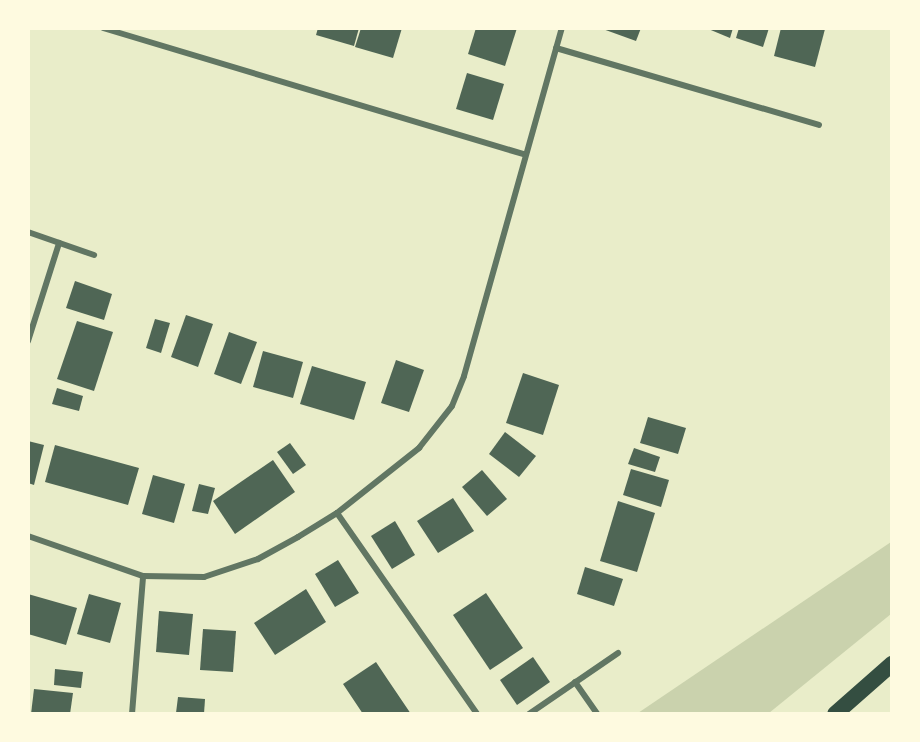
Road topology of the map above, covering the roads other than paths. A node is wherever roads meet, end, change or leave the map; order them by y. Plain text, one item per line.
1 (103, 28) edge
2 (562, 28) edge
3 (556, 48) junction
4 (819, 124) dead end
5 (525, 155) junction
6 (28, 232) edge
7 (59, 243) junction
8 (94, 255) dead end
9 (28, 341) edge
10 (337, 513) junction
11 (28, 536) edge
12 (143, 576) junction
13 (618, 653) dead end
14 (891, 664) edge
15 (575, 682) junction
16 (132, 714) edge
17 (477, 714) edge
18 (529, 714) edge
19 (597, 714) edge
20 (835, 714) edge

1 - 5 street
2 - 3 street
3 - 4 street
3 - 5 street
5 - 10 street
6 - 7 street
7 - 8 street
7 - 9 street
10 - 12 street
10 - 17 street
11 - 12 street
12 - 16 street
13 - 15 street
14 - 20 highway
15 - 18 street
15 - 19 street

